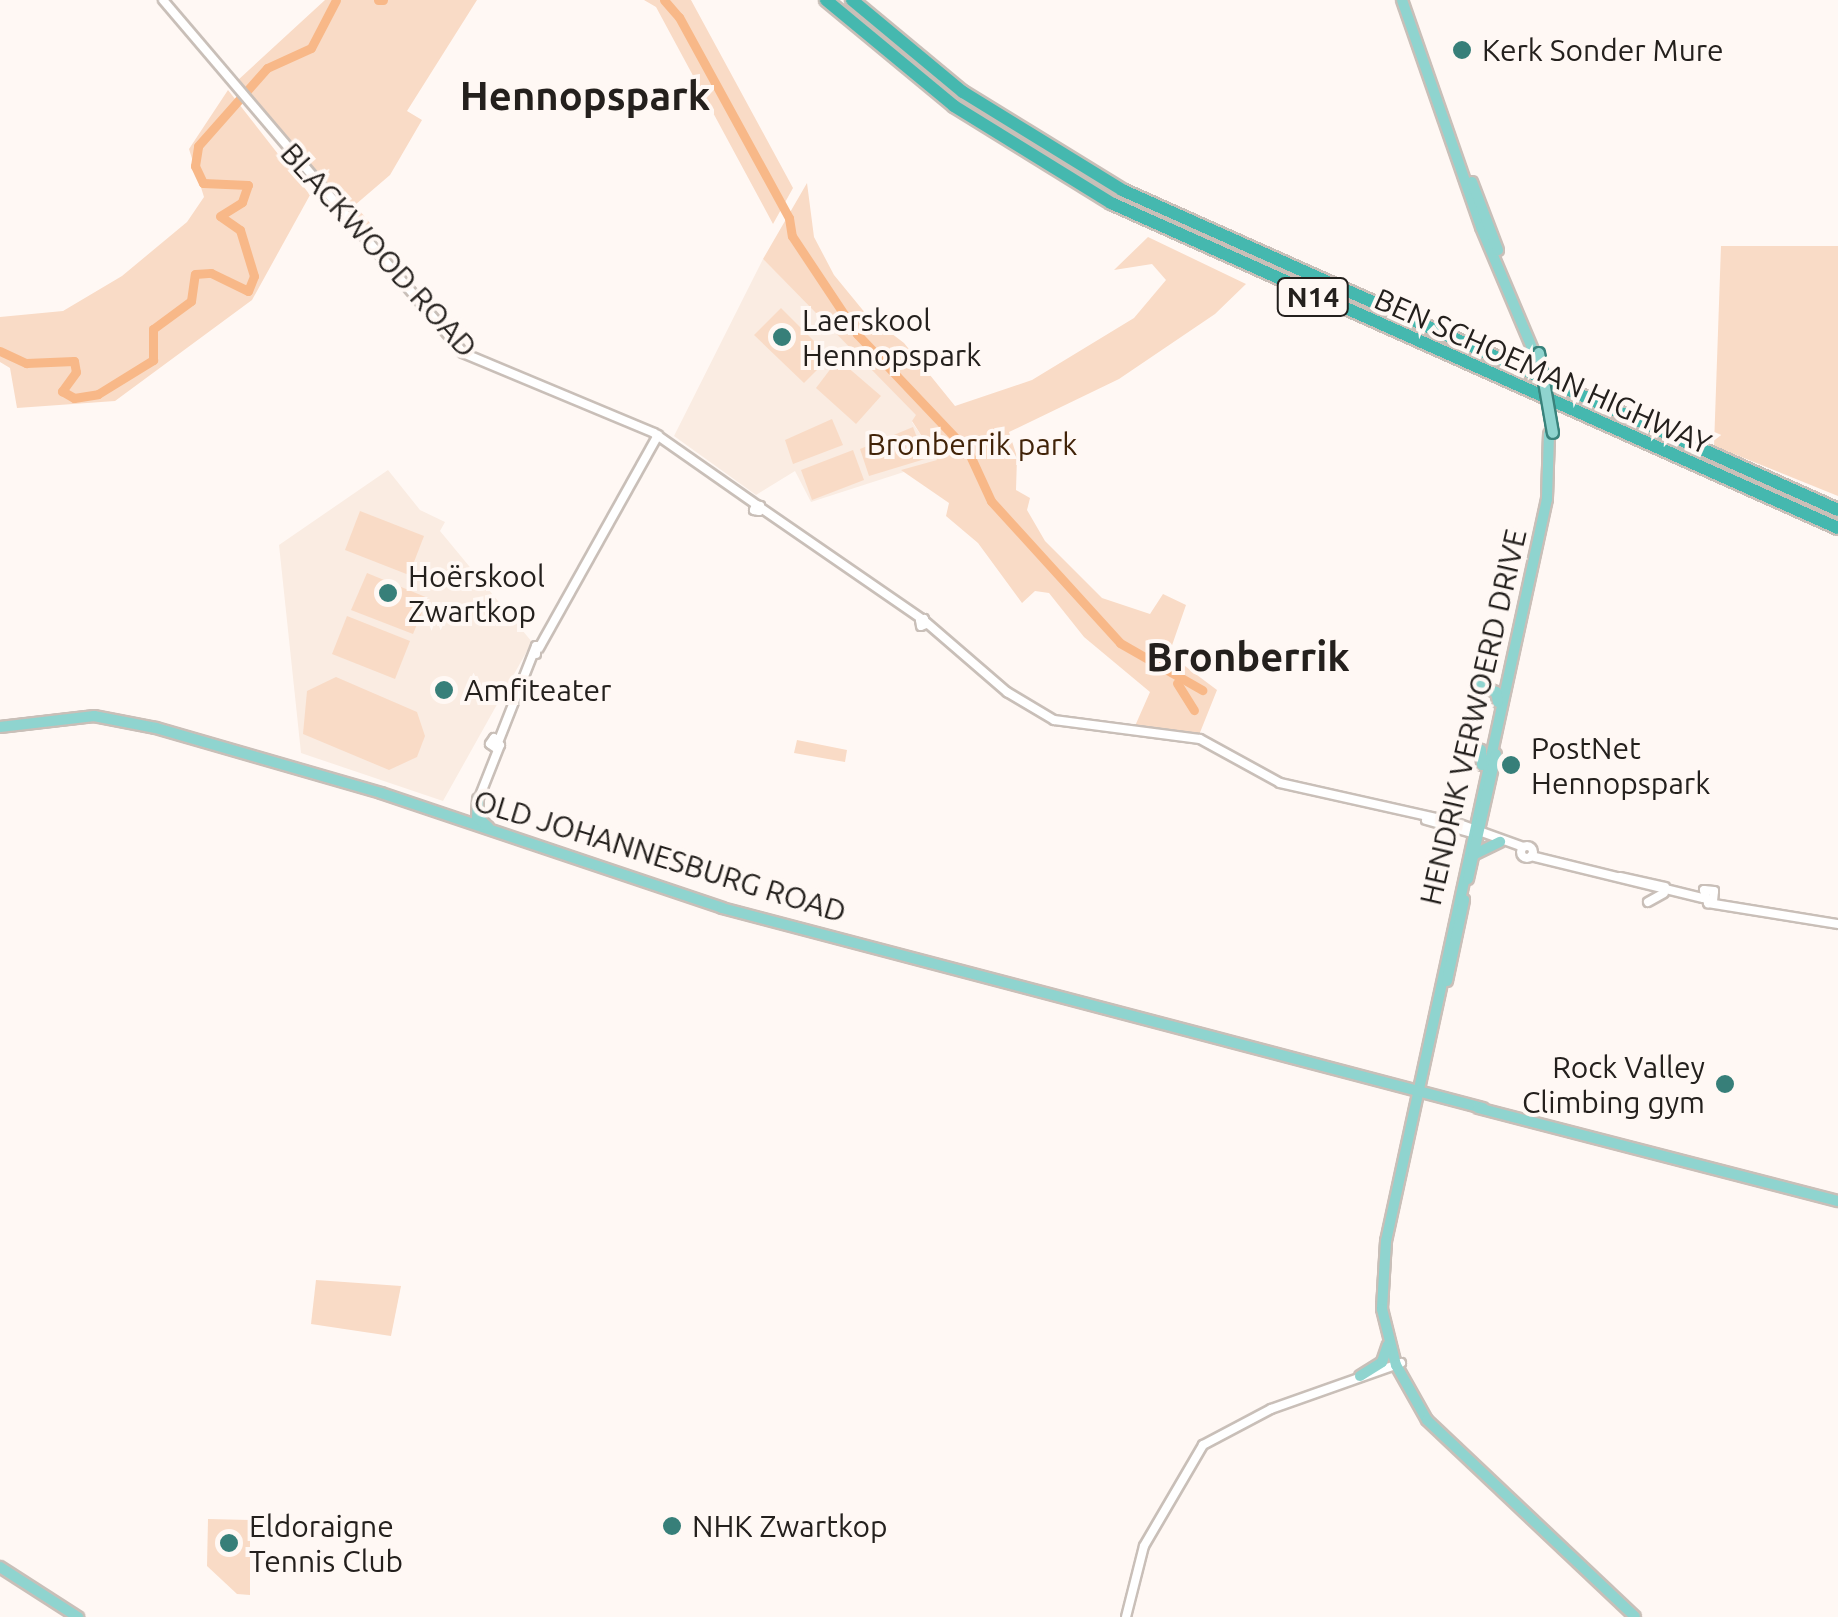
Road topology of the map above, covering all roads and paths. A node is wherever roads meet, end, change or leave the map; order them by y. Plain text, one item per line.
1 (163, 0) edge
2 (826, 0) edge
3 (852, 0) edge
4 (1406, 0) edge
5 (1480, 204) junction
6 (1492, 237) junction
7 (1537, 354) junction
8 (1551, 434) junction
9 (657, 436) junction
10 (1838, 510) edge
11 (1838, 528) edge
12 (1506, 680) junction
13 (0, 727) edge
14 (495, 743) junction
15 (1463, 743) dead end
16 (1491, 747) junction
17 (478, 799) junction
18 (1366, 802) junction
19 (1476, 806) junction
20 (1433, 817) junction
21 (1416, 818) junction
22 (468, 823) junction
23 (1451, 828) junction
24 (1475, 831) junction
25 (496, 832) junction
26 (1500, 842) junction
27 (1527, 851) junction
28 (1473, 856) junction
29 (1614, 875) junction
30 (1650, 889) junction
31 (1668, 892) junction
32 (1703, 895) junction
33 (1648, 902) dead end
34 (1838, 924) edge
35 (1421, 1092) junction
36 (1838, 1201) edge
37 (1388, 1338) junction
38 (1398, 1364) junction
39 (1360, 1376) junction
40 (0, 1567) edge
41 (78, 1617) edge
42 (1126, 1617) edge
43 (1635, 1617) edge

1 - 9 street, BLACKWOOD ROAD
2 - 11 highway, BEN SCHOEMAN HIGHWAY / N14
3 - 10 highway, BEN SCHOEMAN HIGHWAY / N14
4 - 5 main road, HENDRIK VERWOERD DRIVE
4 - 7 main road, HENDRIK VERWOERD DRIVE
5 - 6 main road, HENDRIK VERWOERD DRIVE
5 - 6 main road
6 - 7 main road, HENDRIK VERWOERD DRIVE
7 - 8 main road, HENDRIK VERWOERD DRIVE, bridge
8 - 12 main road, HENDRIK VERWOERD DRIVE
8 - 24 main road, HENDRIK VERWOERD DRIVE
9 - 14 street
9 - 18 street, BLACKWOOD ROAD
12 - 16 main road, HENDRIK VERWOERD DRIVE
12 - 16 main road
13 - 22 main road, OLD JOHANNESBURG ROAD
14 - 17 street
14 - 22 street
15 - 19 main road
16 - 19 main road, HENDRIK VERWOERD DRIVE
17 - 22 street
17 - 25 main road
18 - 20 street
18 - 21 street
19 - 24 main road, HENDRIK VERWOERD DRIVE
20 - 21 street
20 - 23 street
20 - 24 street
21 - 23 street
22 - 25 main road, OLD JOHANNESBURG ROAD
23 - 24 street
24 - 26 street
24 - 27 street
24 - 28 main road, HENDRIK VERWOERD DRIVE
24 - 35 main road, HENDRIK VERWOERD DRIVE
25 - 35 main road, OLD JOHANNESBURG ROAD
26 - 27 street
26 - 28 main road
27 - 29 street
27 - 30 street
28 - 35 main road, HENDRIK VERWOERD DRIVE
29 - 30 street
29 - 32 street
30 - 31 street
31 - 32 street
31 - 33 street
32 - 34 street
35 - 36 main road, OLD JOHANNESBURG ROAD
35 - 37 main road, HENDRIK VERWOERD DRIVE
35 - 38 main road, HENDRIK VERWOERD DRIVE
37 - 38 main road, HENDRIK VERWOERD DRIVE
37 - 39 main road
38 - 39 street
38 - 43 main road, HENDRIK VERWOERD DRIVE
39 - 42 street
40 - 41 main road

